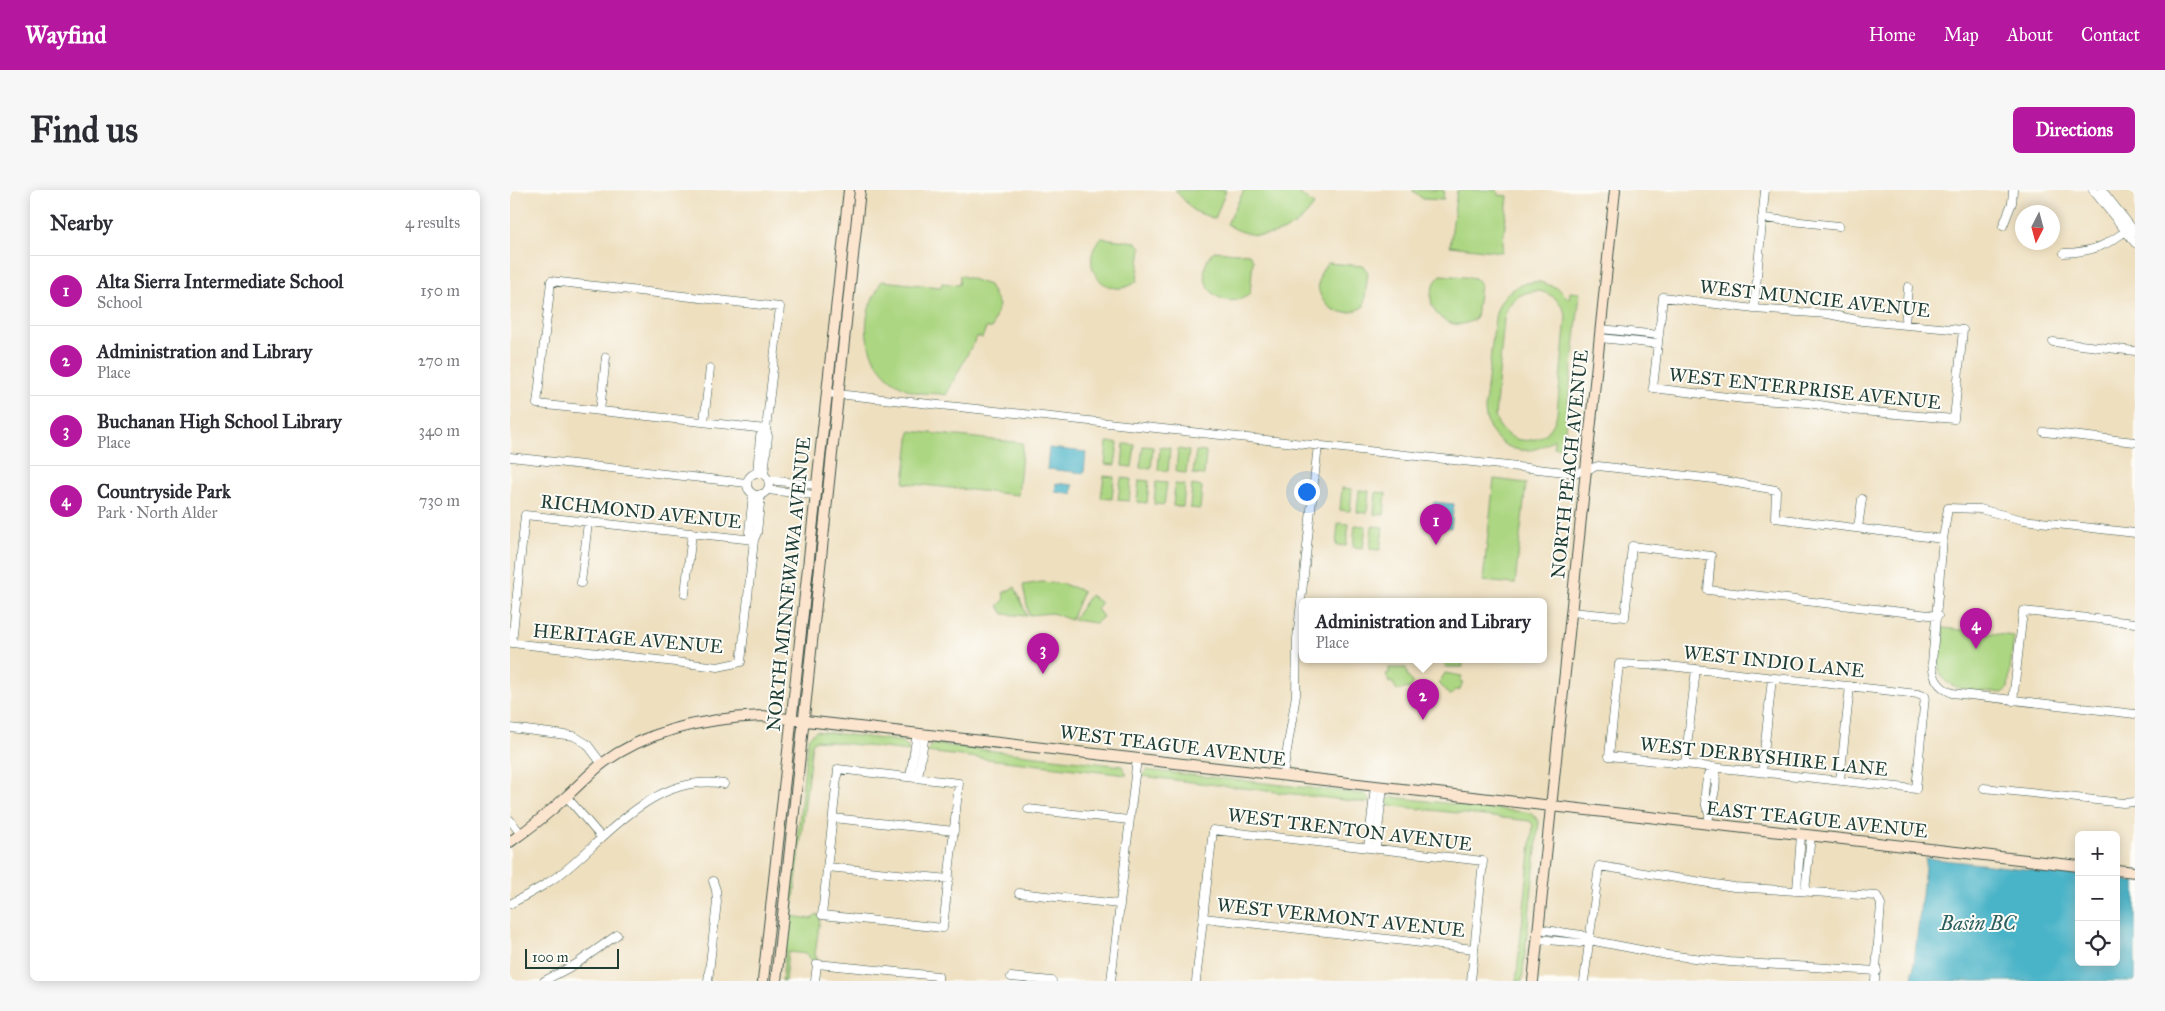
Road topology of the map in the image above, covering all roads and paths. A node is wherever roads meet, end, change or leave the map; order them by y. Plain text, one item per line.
1 (848, 190) edge
2 (860, 190) edge
3 (1616, 190) edge
4 (1765, 190) edge
5 (2013, 190) edge
6 (2093, 190) edge
7 (2102, 190) edge
8 (1762, 218) junction
9 (1839, 226) dead end
10 (2003, 226) dead end
11 (2130, 230) edge
12 (2135, 243) edge
13 (2064, 253) dead end
14 (1908, 286) dead end
15 (1754, 309) junction
16 (1905, 324) junction
17 (1600, 333) junction
18 (1659, 335) junction
19 (2053, 342) dead end
20 (1658, 344) junction
21 (2135, 351) edge
22 (606, 357) dead end
23 (710, 368) dead end
24 (826, 393) junction
25 (838, 394) junction
26 (600, 410) junction
27 (1954, 419) joint
28 (704, 422) junction
29 (766, 429) junction
30 (2044, 432) dead end
31 (822, 441) junction
32 (2135, 442) edge
33 (1318, 445) junction
34 (510, 457) edge
35 (1586, 469) junction
36 (763, 476) junction
37 (747, 484) junction
38 (816, 490) junction
39 (761, 493) junction
40 (1862, 499) dead end
41 (588, 522) junction
42 (1858, 528) junction
43 (692, 533) junction
44 (2135, 533) edge
45 (823, 537) junction
46 (754, 540) junction
47 (1943, 540) junction
48 (582, 583) dead end
49 (685, 594) dead end
50 (1301, 598) edge
51 (1571, 612) junction
52 (1938, 616) junction
53 (1299, 621) edge
54 (2135, 623) edge
55 (512, 643) joint
56 (1696, 669) junction
57 (1772, 678) junction
58 (1850, 686) junction
59 (2013, 701) junction
60 (2135, 714) edge
61 (791, 719) junction
62 (803, 720) junction
63 (510, 728) edge
64 (921, 734) junction
65 (1609, 756) joint
66 (1136, 758) junction
67 (602, 764) junction
68 (1685, 764) junction
69 (1713, 767) junction
70 (1762, 772) junction
71 (1282, 775) junction
72 (914, 778) junction
73 (1840, 780) junction
74 (724, 784) dead end
75 (1379, 786) junction
76 (1984, 788) dead end
77 (1916, 789) joint
78 (1710, 790) junction
79 (566, 796) junction
80 (2135, 802) edge
81 (2123, 803) junction
82 (1550, 806) junction
83 (2135, 808) edge
84 (1028, 809) dead end
85 (1710, 810) junction
86 (833, 818) junction
87 (510, 820) edge
88 (1129, 820) junction
89 (1708, 824) junction
90 (954, 831) junction
91 (521, 834) junction
92 (1806, 835) junction
93 (600, 837) junction
94 (510, 842) edge
95 (1372, 847) junction
96 (2075, 866) edge
97 (828, 867) junction
98 (2120, 870) edge
99 (2135, 871) edge
100 (949, 879) junction
101 (712, 881) dead end
102 (1801, 891) junction
103 (1019, 893) dead end
104 (510, 904) edge
105 (1119, 904) junction
106 (1204, 918) junction
107 (1537, 934) junction
108 (617, 935) dead end
109 (1589, 940) junction
110 (1474, 949) junction
111 (1877, 971) junction
112 (1011, 977) dead end
113 (553, 979) edge
114 (938, 979) edge
115 (544, 981) edge
116 (708, 981) edge
117 (763, 981) edge
118 (776, 981) edge
119 (815, 981) edge
120 (1052, 981) edge
121 (1111, 981) edge
122 (1196, 981) edge
123 (1471, 981) edge
124 (1533, 981) edge
125 (1584, 981) edge
126 (1875, 981) edge

1 - 24 street, NORTH MINNEWAWA AVENUE
2 - 25 street, NORTH MINNEWAWA AVENUE
3 - 17 street, NORTH PEACH AVENUE
4 - 8 street
5 - 10 street
6 - 11 street
7 - 11 street
8 - 9 street
8 - 15 street
11 - 12 street
11 - 13 street
14 - 16 street
15 - 16 street, WEST MUNCIE AVENUE
15 - 18 street, WEST MUNCIE AVENUE
16 - 27 street, WEST MUNCIE AVENUE
17 - 18 street
17 - 20 street
17 - 35 street, NORTH PEACH AVENUE
18 - 20 street
19 - 21 street
20 - 27 street, WEST ENTERPRISE AVENUE
22 - 26 street
23 - 28 street
24 - 25 street
24 - 31 street, NORTH MINNEWAWA AVENUE
25 - 33 street
25 - 45 street, NORTH MINNEWAWA AVENUE
26 - 28 street
26 - 29 street
28 - 29 street
29 - 36 street
30 - 32 street
31 - 38 street, NORTH MINNEWAWA AVENUE
31 - 45 street
33 - 35 street
33 - 50 street
34 - 37 street
35 - 42 street
35 - 51 street, NORTH PEACH AVENUE
36 - 37 street
36 - 38 street
36 - 39 street
37 - 39 street
38 - 39 street
38 - 61 street, NORTH MINNEWAWA AVENUE
39 - 46 street
40 - 42 street
41 - 43 street, RICHMOND AVENUE
41 - 48 street
41 - 55 street, RICHMOND AVENUE
42 - 47 street
43 - 46 street, RICHMOND AVENUE
43 - 49 street
44 - 47 street
45 - 62 street, NORTH MINNEWAWA AVENUE
46 - 55 street, HERITAGE AVENUE
47 - 52 street
51 - 52 street
51 - 82 street, NORTH PEACH AVENUE
52 - 59 street
53 - 71 street
54 - 59 street
56 - 57 street, WEST INDIO LANE
56 - 65 street, WEST INDIO LANE
56 - 68 street
57 - 58 street, WEST INDIO LANE
57 - 70 street
58 - 73 street
58 - 77 street, WEST INDIO LANE
59 - 60 street
61 - 62 street, WEST TEAGUE AVENUE
61 - 67 street, WEST TEAGUE AVENUE
61 - 117 street, NORTH MINNEWAWA AVENUE
62 - 64 street, WEST TEAGUE AVENUE
62 - 118 street, NORTH MINNEWAWA AVENUE
63 - 67 street
64 - 66 street, WEST TEAGUE AVENUE
64 - 72 street
65 - 68 street, WEST DERBYSHIRE LANE
66 - 71 street, WEST TEAGUE AVENUE
66 - 88 street
67 - 79 street, WEST TEAGUE AVENUE
68 - 69 street, WEST DERBYSHIRE LANE
69 - 70 street, WEST DERBYSHIRE LANE
69 - 78 street
70 - 73 street, WEST DERBYSHIRE LANE
71 - 75 street, WEST TEAGUE AVENUE
72 - 86 street
72 - 90 street
73 - 77 street, WEST DERBYSHIRE LANE
74 - 93 street
75 - 82 street, WEST TEAGUE AVENUE
75 - 95 street
76 - 81 street
78 - 85 street
78 - 85 street
79 - 91 street, WEST TEAGUE AVENUE
79 - 93 street
80 - 81 street
81 - 83 street
82 - 89 street, EAST TEAGUE AVENUE
82 - 107 street, NORTH PEACH AVENUE
84 - 88 street
85 - 89 street
86 - 90 street
86 - 97 street
87 - 91 street
88 - 105 street
89 - 92 street, EAST TEAGUE AVENUE
90 - 100 street
91 - 94 street, WEST TEAGUE AVENUE
92 - 96 street, EAST TEAGUE AVENUE
92 - 102 street
93 - 104 street
95 - 106 street, WEST TRENTON AVENUE
95 - 110 street, WEST TRENTON AVENUE
97 - 100 street
97 - 100 street
98 - 99 street
101 - 116 street
102 - 109 street
102 - 111 street
103 - 105 street
105 - 121 street
106 - 110 street, WEST VERMONT AVENUE
106 - 122 street
107 - 109 street
107 - 124 street, NORTH PEACH AVENUE
108 - 113 street
109 - 111 street
109 - 125 street
110 - 123 street
111 - 126 street
112 - 120 street
113 - 115 street
114 - 119 street

